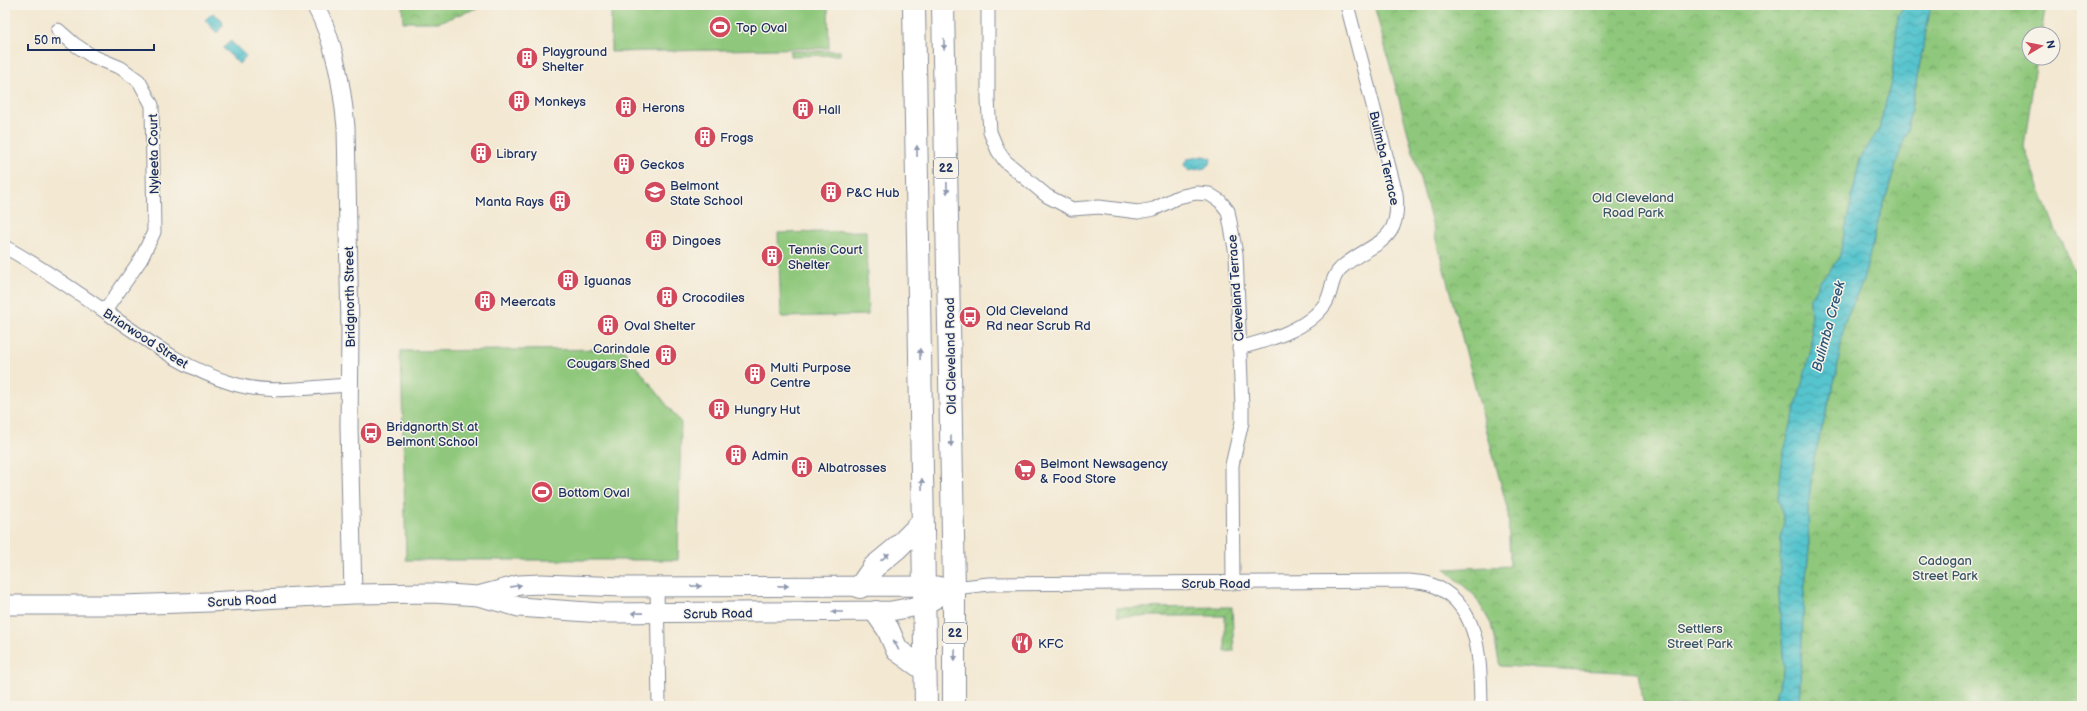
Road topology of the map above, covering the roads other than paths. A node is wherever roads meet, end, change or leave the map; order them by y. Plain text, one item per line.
1 (315, 5) edge
2 (914, 5) edge
3 (943, 5) edge
4 (988, 5) edge
5 (1347, 5) edge
6 (58, 30) dead end
7 (5, 247) edge
8 (105, 312) junction
9 (1239, 348) junction
10 (349, 385) junction
11 (922, 522) junction
12 (1233, 582) junction
13 (657, 586) junction
14 (860, 587) junction
15 (954, 588) junction
16 (353, 594) junction
17 (924, 595) junction
18 (478, 596) junction
19 (5, 605) edge
20 (876, 612) junction
21 (657, 614) junction
22 (925, 670) junction
23 (659, 706) edge
24 (926, 706) edge
25 (954, 706) edge
26 (1481, 706) edge

1 - 10 street, Bridgnorth Street
11 -> 2 highway, 22
3 -> 15 highway, Old Cleveland Road / 22
4 - 9 street, Cleveland Terrace
5 - 9 street, Bulimba Terrace
6 - 8 street, Nyleeta Court
7 - 8 street, Briarwood Street
8 - 10 street, Briarwood Street
9 - 12 street, Cleveland Terrace
10 - 16 street, Bridgnorth Street
14 -> 11 highway
11 - 17 highway, 22
12 - 15 street, Scrub Road
12 - 26 street, Scrub Road
13 -> 14 main road, Scrub Road
18 -> 13 main road, Scrub Road
13 - 21 street
14 - 17 main road, Scrub Road
15 - 17 main road, Scrub Road
15 -> 25 highway, Old Cleveland Road / 22
16 - 18 main road, Scrub Road
16 - 19 main road, Scrub Road
17 - 20 main road, Scrub Road
17 - 22 highway, 22
21 -> 18 main road, Scrub Road
20 -> 21 main road, Scrub Road
22 -> 20 highway
21 - 23 street
22 - 24 highway, 22

